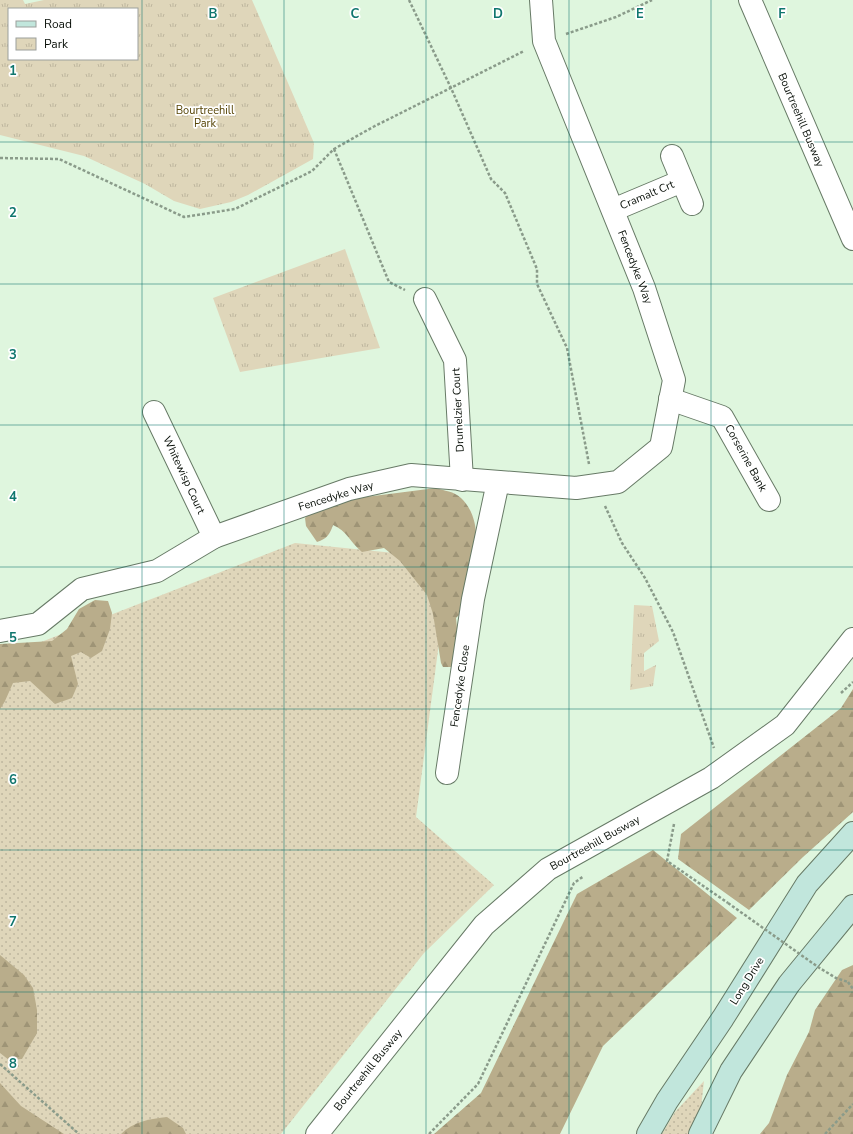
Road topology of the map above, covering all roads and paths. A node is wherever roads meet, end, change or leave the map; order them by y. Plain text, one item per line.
1 (409, 0) edge
2 (541, 0) edge
3 (652, 0) edge
4 (750, 0) edge
5 (544, 41) junction
6 (451, 88) junction
7 (334, 150) junction
8 (672, 156) dead end
9 (0, 158) edge
10 (682, 181) junction
11 (692, 204) dead end
12 (613, 210) junction
13 (853, 239) edge
14 (426, 299) joint
15 (670, 399) junction
16 (154, 412) dead end
17 (462, 480) junction
18 (498, 482) junction
19 (586, 487) junction
20 (770, 500) dead end
21 (214, 537) junction
22 (0, 631) edge
23 (853, 639) edge
24 (853, 682) edge
25 (835, 698) dead end
26 (730, 765) junction
27 (447, 773) dead end
28 (666, 803) junction
29 (680, 819) dead end
30 (674, 824) junction
31 (667, 828) dead end
32 (853, 834) edge
33 (587, 875) dead end
34 (853, 906) edge
35 (853, 989) edge
36 (0, 1064) edge
37 (853, 1104) edge
38 (79, 1134) edge
39 (317, 1134) edge
40 (429, 1134) edge
41 (648, 1134) edge
42 (700, 1134) edge
43 (825, 1134) edge

1 - 6 path
2 - 5 street, Fencedyke Way
3 - 5 path
4 - 13 street, Bourtreehill Busway
5 - 6 path
5 - 12 street, Fencedyke Way
6 - 7 path
6 - 19 path
7 - 9 path
7 - 14 path
8 - 10 street
10 - 11 street
10 - 12 street, Cramalt Crt
12 - 15 street, Fencedyke Way
14 - 17 street, Drumelzier Court
15 - 19 street, Fencedyke Way
15 - 20 street, Corserine Bank
16 - 21 street, Whitewisp Court
17 - 18 street, Fencedyke Way
17 - 21 street, Fencedyke Way
18 - 19 street, Fencedyke Way
18 - 27 street, Fencedyke Close
19 - 26 path
21 - 22 street, Fencedyke Way
23 - 26 street, Bourtreehill Busway
24 - 25 path
26 - 28 street, Bourtreehill Busway
28 - 30 path
28 - 39 street, Bourtreehill Busway
29 - 30 path
30 - 31 path
30 - 35 path, bridge
32 - 41 main road, Long Drive
33 - 40 path
34 - 42 main road
36 - 38 path
37 - 43 path

